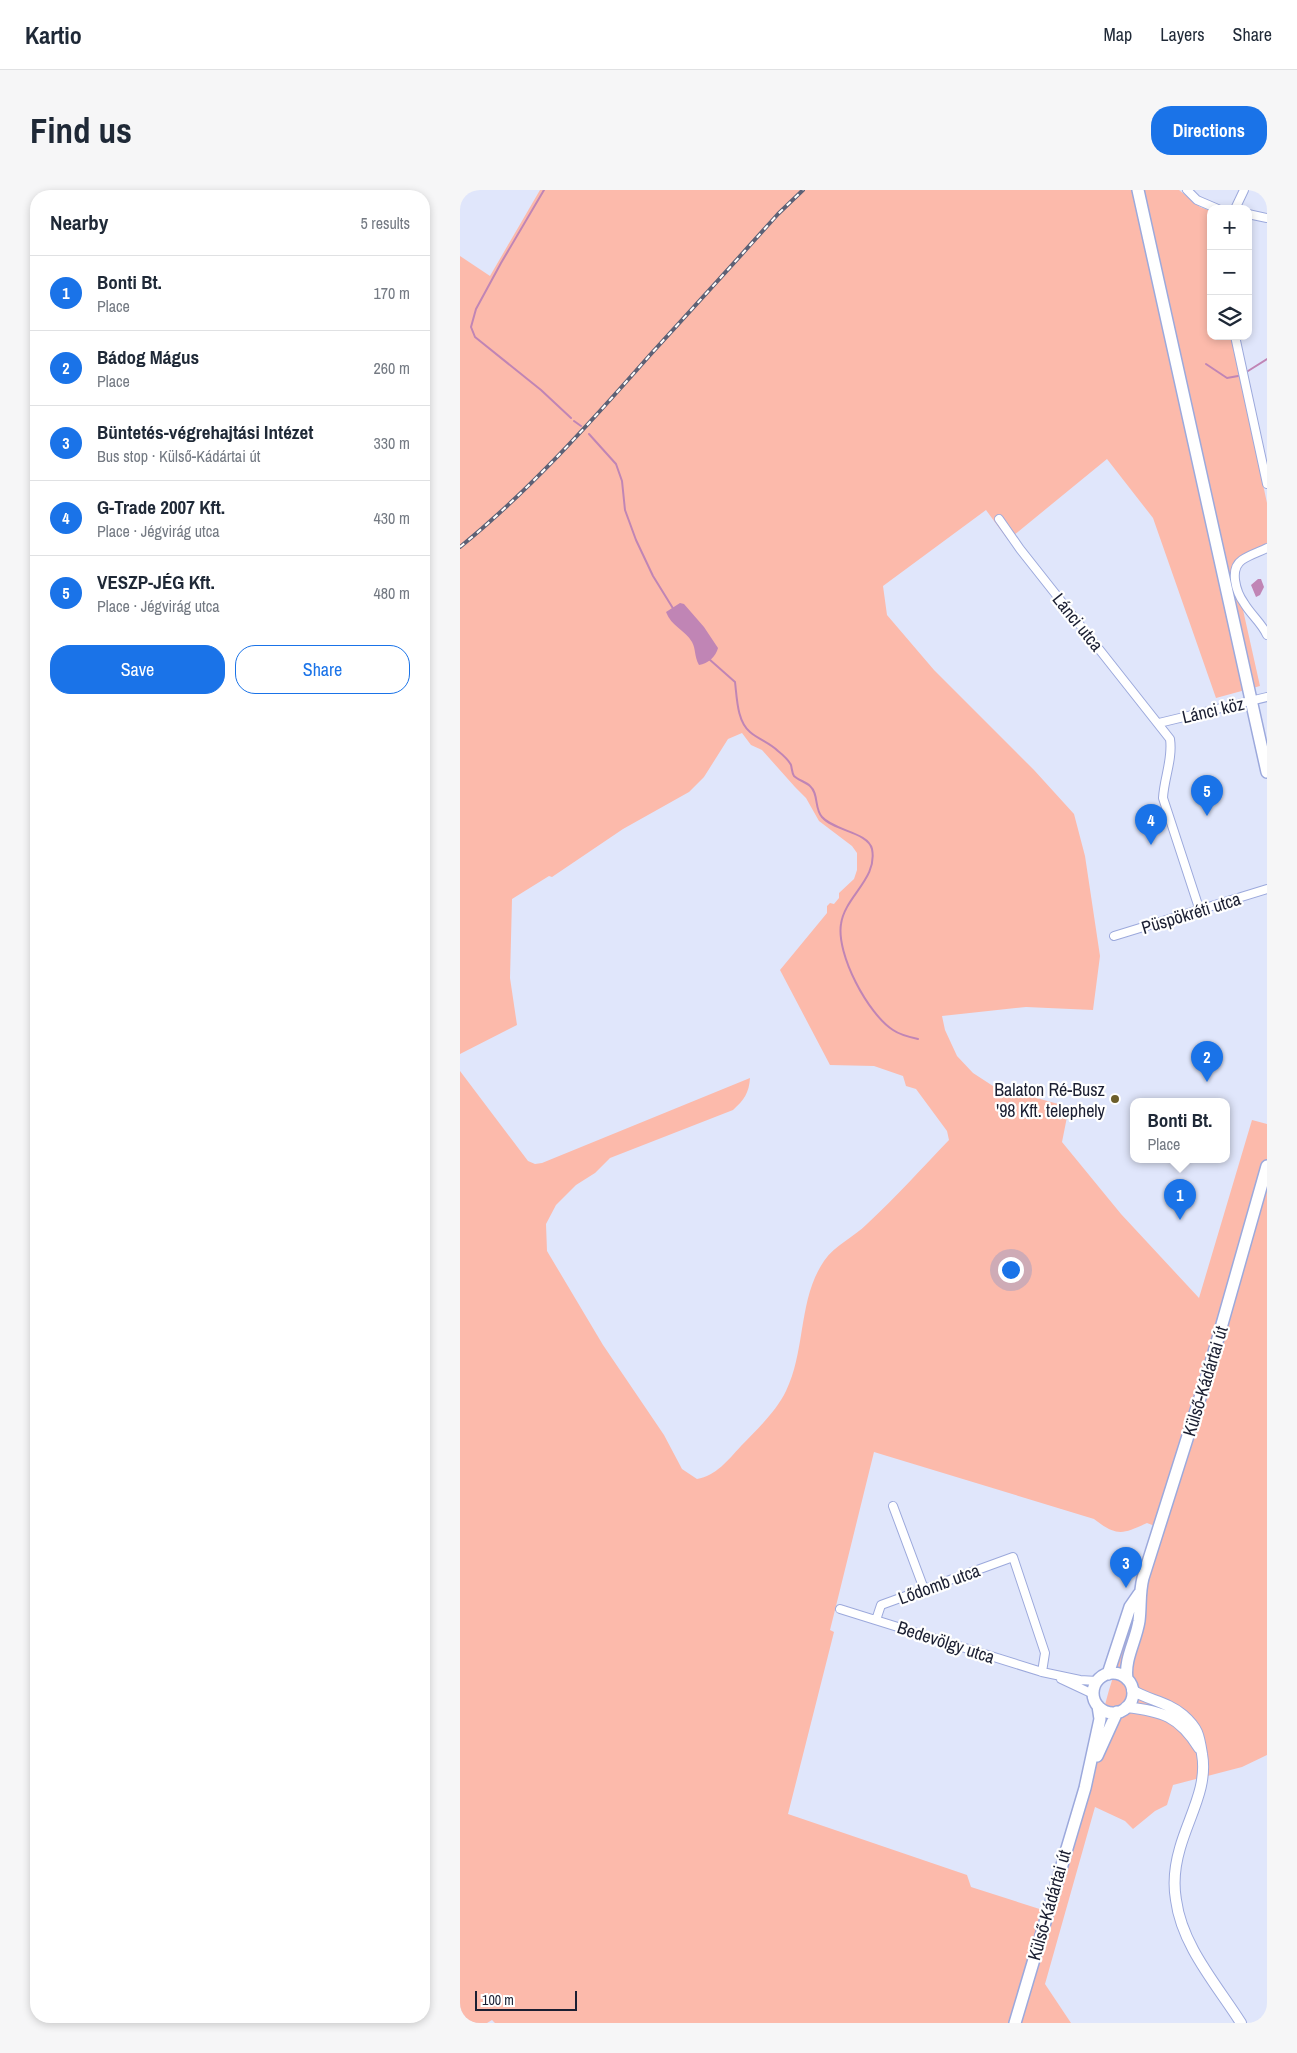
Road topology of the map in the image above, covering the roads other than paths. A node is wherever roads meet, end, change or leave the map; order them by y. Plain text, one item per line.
1 (1138, 190) edge
2 (1187, 190) edge
3 (1244, 190) edge
4 (1209, 205) edge
5 (1237, 205) edge
6 (1252, 215) edge
7 (1267, 218) edge
8 (1236, 340) edge
9 (1267, 484) edge
10 (999, 519) dead end
11 (1267, 548) edge
12 (1267, 635) edge
13 (1267, 697) edge
14 (1250, 701) junction
15 (1159, 723) junction
16 (1267, 772) edge
17 (1267, 889) edge
18 (1200, 910) junction
19 (1114, 936) dead end
20 (1267, 1166) edge
21 (894, 1506) dead end
22 (924, 1590) junction
23 (1139, 1594) junction
24 (840, 1609) dead end
25 (876, 1620) junction
26 (1042, 1672) junction
27 (1108, 1674) junction
28 (1052, 1675) junction
29 (1097, 1681) junction
30 (1130, 1685) junction
31 (1093, 1694) junction
32 (1098, 1706) junction
33 (1122, 1710) junction
34 (1202, 1753) junction
35 (1085, 1788) junction
36 (1015, 2023) edge
37 (1241, 2023) edge

1 - 14 main road
2 - 4 street
3 - 5 street
6 - 7 street
8 - 9 street
10 - 15 street, Lánci utca
11 - 12 street
13 - 14 street, Lánci köz
14 - 15 street, Lánci köz
14 - 16 main road
15 - 18 street, Lánci utca
17 - 18 street, Püspökréti utca
18 - 19 street, Püspökréti utca
20 - 23 main road, Külső-Kádártai út
21 - 22 street
22 - 25 street, Lődomb utca
22 - 26 street, Lődomb utca
23 - 27 main road, Külső-Kádártai út
23 - 30 main road, Külső-Kádártai út
24 - 25 street, Bedevölgy utca
25 - 26 street, Bedevölgy utca
26 - 28 street, Bedevölgy utca
27 - 29 main road
27 - 30 main road
28 - 29 street, Bedevölgy utca
28 - 31 street, Bedevölgy utca
29 - 31 main road
30 - 33 main road
30 - 34 main road
31 - 32 main road
32 - 33 main road
32 - 35 main road, Külső-Kádártai út
33 - 34 main road
33 - 35 main road, Külső-Kádártai út
34 - 37 main road
35 - 36 main road, Külső-Kádártai út

